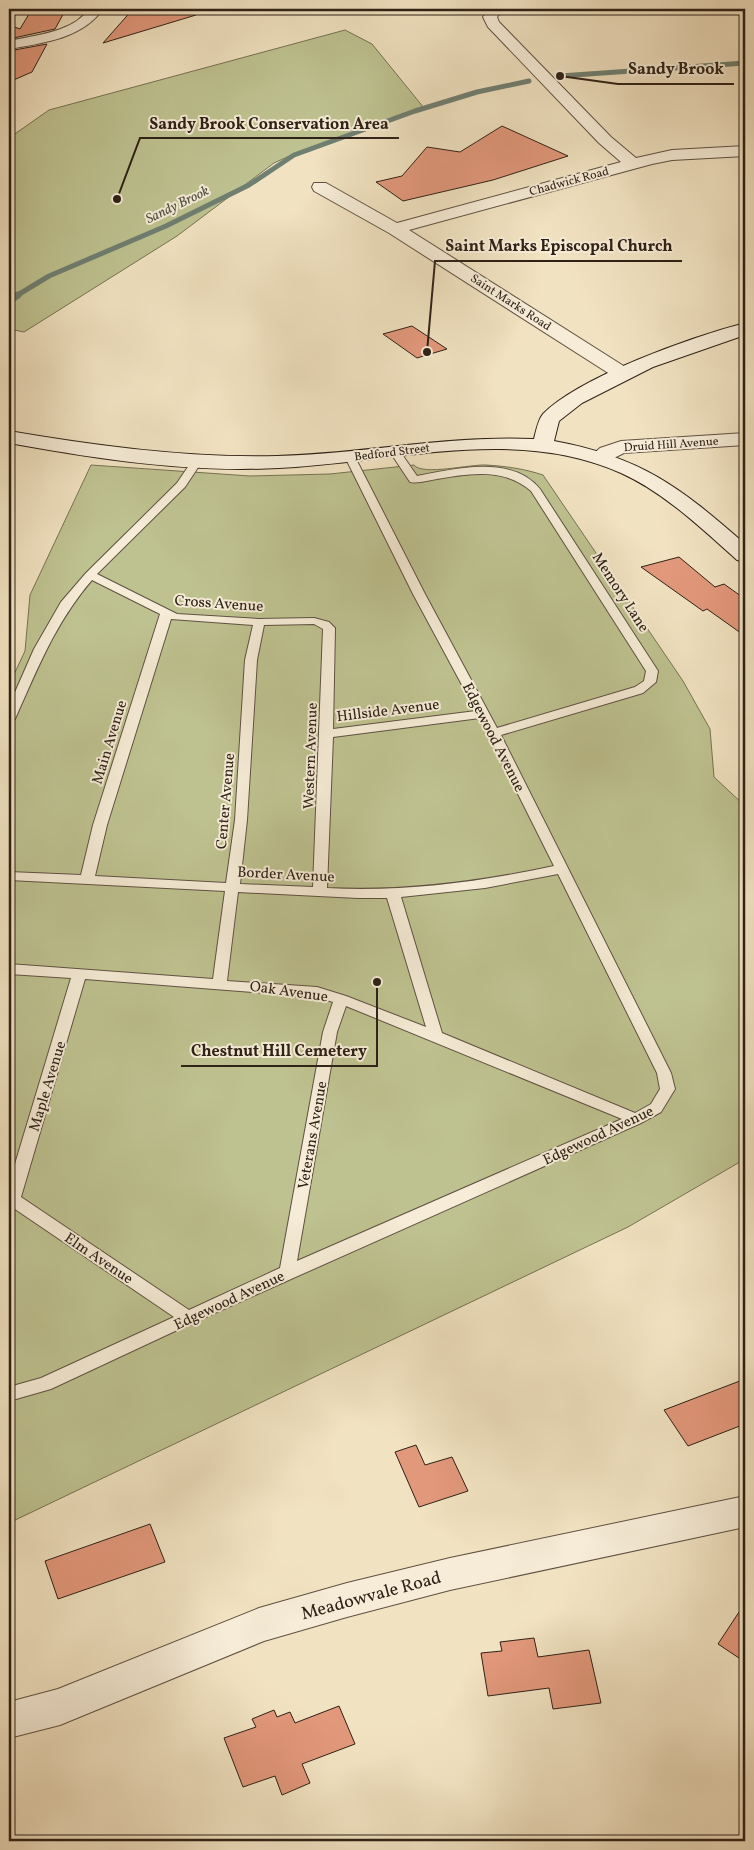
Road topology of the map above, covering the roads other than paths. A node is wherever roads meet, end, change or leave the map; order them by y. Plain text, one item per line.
1 (96, 9) edge
2 (496, 9) edge
3 (9, 44) edge
4 (745, 151) edge
5 (633, 164) junction
6 (320, 187) dead end
7 (395, 228) junction
8 (745, 329) edge
9 (623, 374) junction
10 (9, 437) edge
11 (745, 440) edge
12 (542, 446) junction
13 (395, 452) junction
14 (350, 457) junction
15 (599, 458) junction
16 (198, 460) junction
17 (745, 555) edge
18 (90, 575) junction
19 (166, 614) junction
20 (259, 622) junction
21 (325, 624) joint
22 (483, 714) junction
23 (9, 719) edge
24 (494, 732) junction
25 (327, 734) junction
26 (560, 869) junction
27 (9, 876) edge
28 (86, 880) junction
29 (233, 888) junction
30 (320, 892) junction
31 (393, 894) junction
32 (9, 969) edge
33 (80, 973) junction
34 (220, 983) junction
35 (341, 999) junction
36 (436, 1036) junction
37 (636, 1119) junction
38 (10, 1198) edge
39 (288, 1272) junction
40 (190, 1319) junction
41 (9, 1394) edge
42 (745, 1511) edge
43 (9, 1720) edge

1 - 3 street
2 - 5 street
4 - 5 street, Chadwick Road
5 - 7 street, Chadwick Road
6 - 7 street, Saint Marks Road
7 - 9 street, Saint Marks Road
8 - 9 street
9 - 12 street
10 - 16 street, Bedford Street
11 - 15 street, Druid Hill Avenue
12 - 13 street, Bedford Street
12 - 15 street, Bedford Street
13 - 14 street, Bedford Street
13 - 24 lane, Memory Lane
14 - 16 street, Bedford Street
14 - 22 lane, Edgewood Avenue
15 - 17 street, Bedford Street
16 - 18 lane
18 - 19 lane, Cross Avenue
18 - 23 lane
19 - 20 lane, Cross Avenue
19 - 28 lane, Main Avenue
20 - 21 lane, Cross Avenue
20 - 29 lane, Center Avenue
21 - 25 lane, Western Avenue
22 - 24 lane, Edgewood Avenue
22 - 25 lane, Hillside Avenue
24 - 26 lane, Edgewood Avenue
25 - 30 lane, Western Avenue
26 - 31 lane, Border Avenue
26 - 37 lane, Edgewood Avenue
27 - 28 lane, Border Avenue
28 - 29 lane, Border Avenue
29 - 30 lane, Border Avenue
29 - 34 lane, Center Avenue
30 - 31 lane, Border Avenue
31 - 36 lane
32 - 33 lane, Oak Avenue
33 - 34 lane, Oak Avenue
33 - 38 lane, Maple Avenue
34 - 35 lane, Oak Avenue
35 - 36 lane, Oak Avenue
35 - 39 lane, Veterans Avenue
36 - 37 lane, Oak Avenue
37 - 39 lane, Edgewood Avenue
38 - 40 lane, Elm Avenue
39 - 40 lane, Edgewood Avenue
40 - 41 lane, Edgewood Avenue
42 - 43 street, Meadowvale Road

